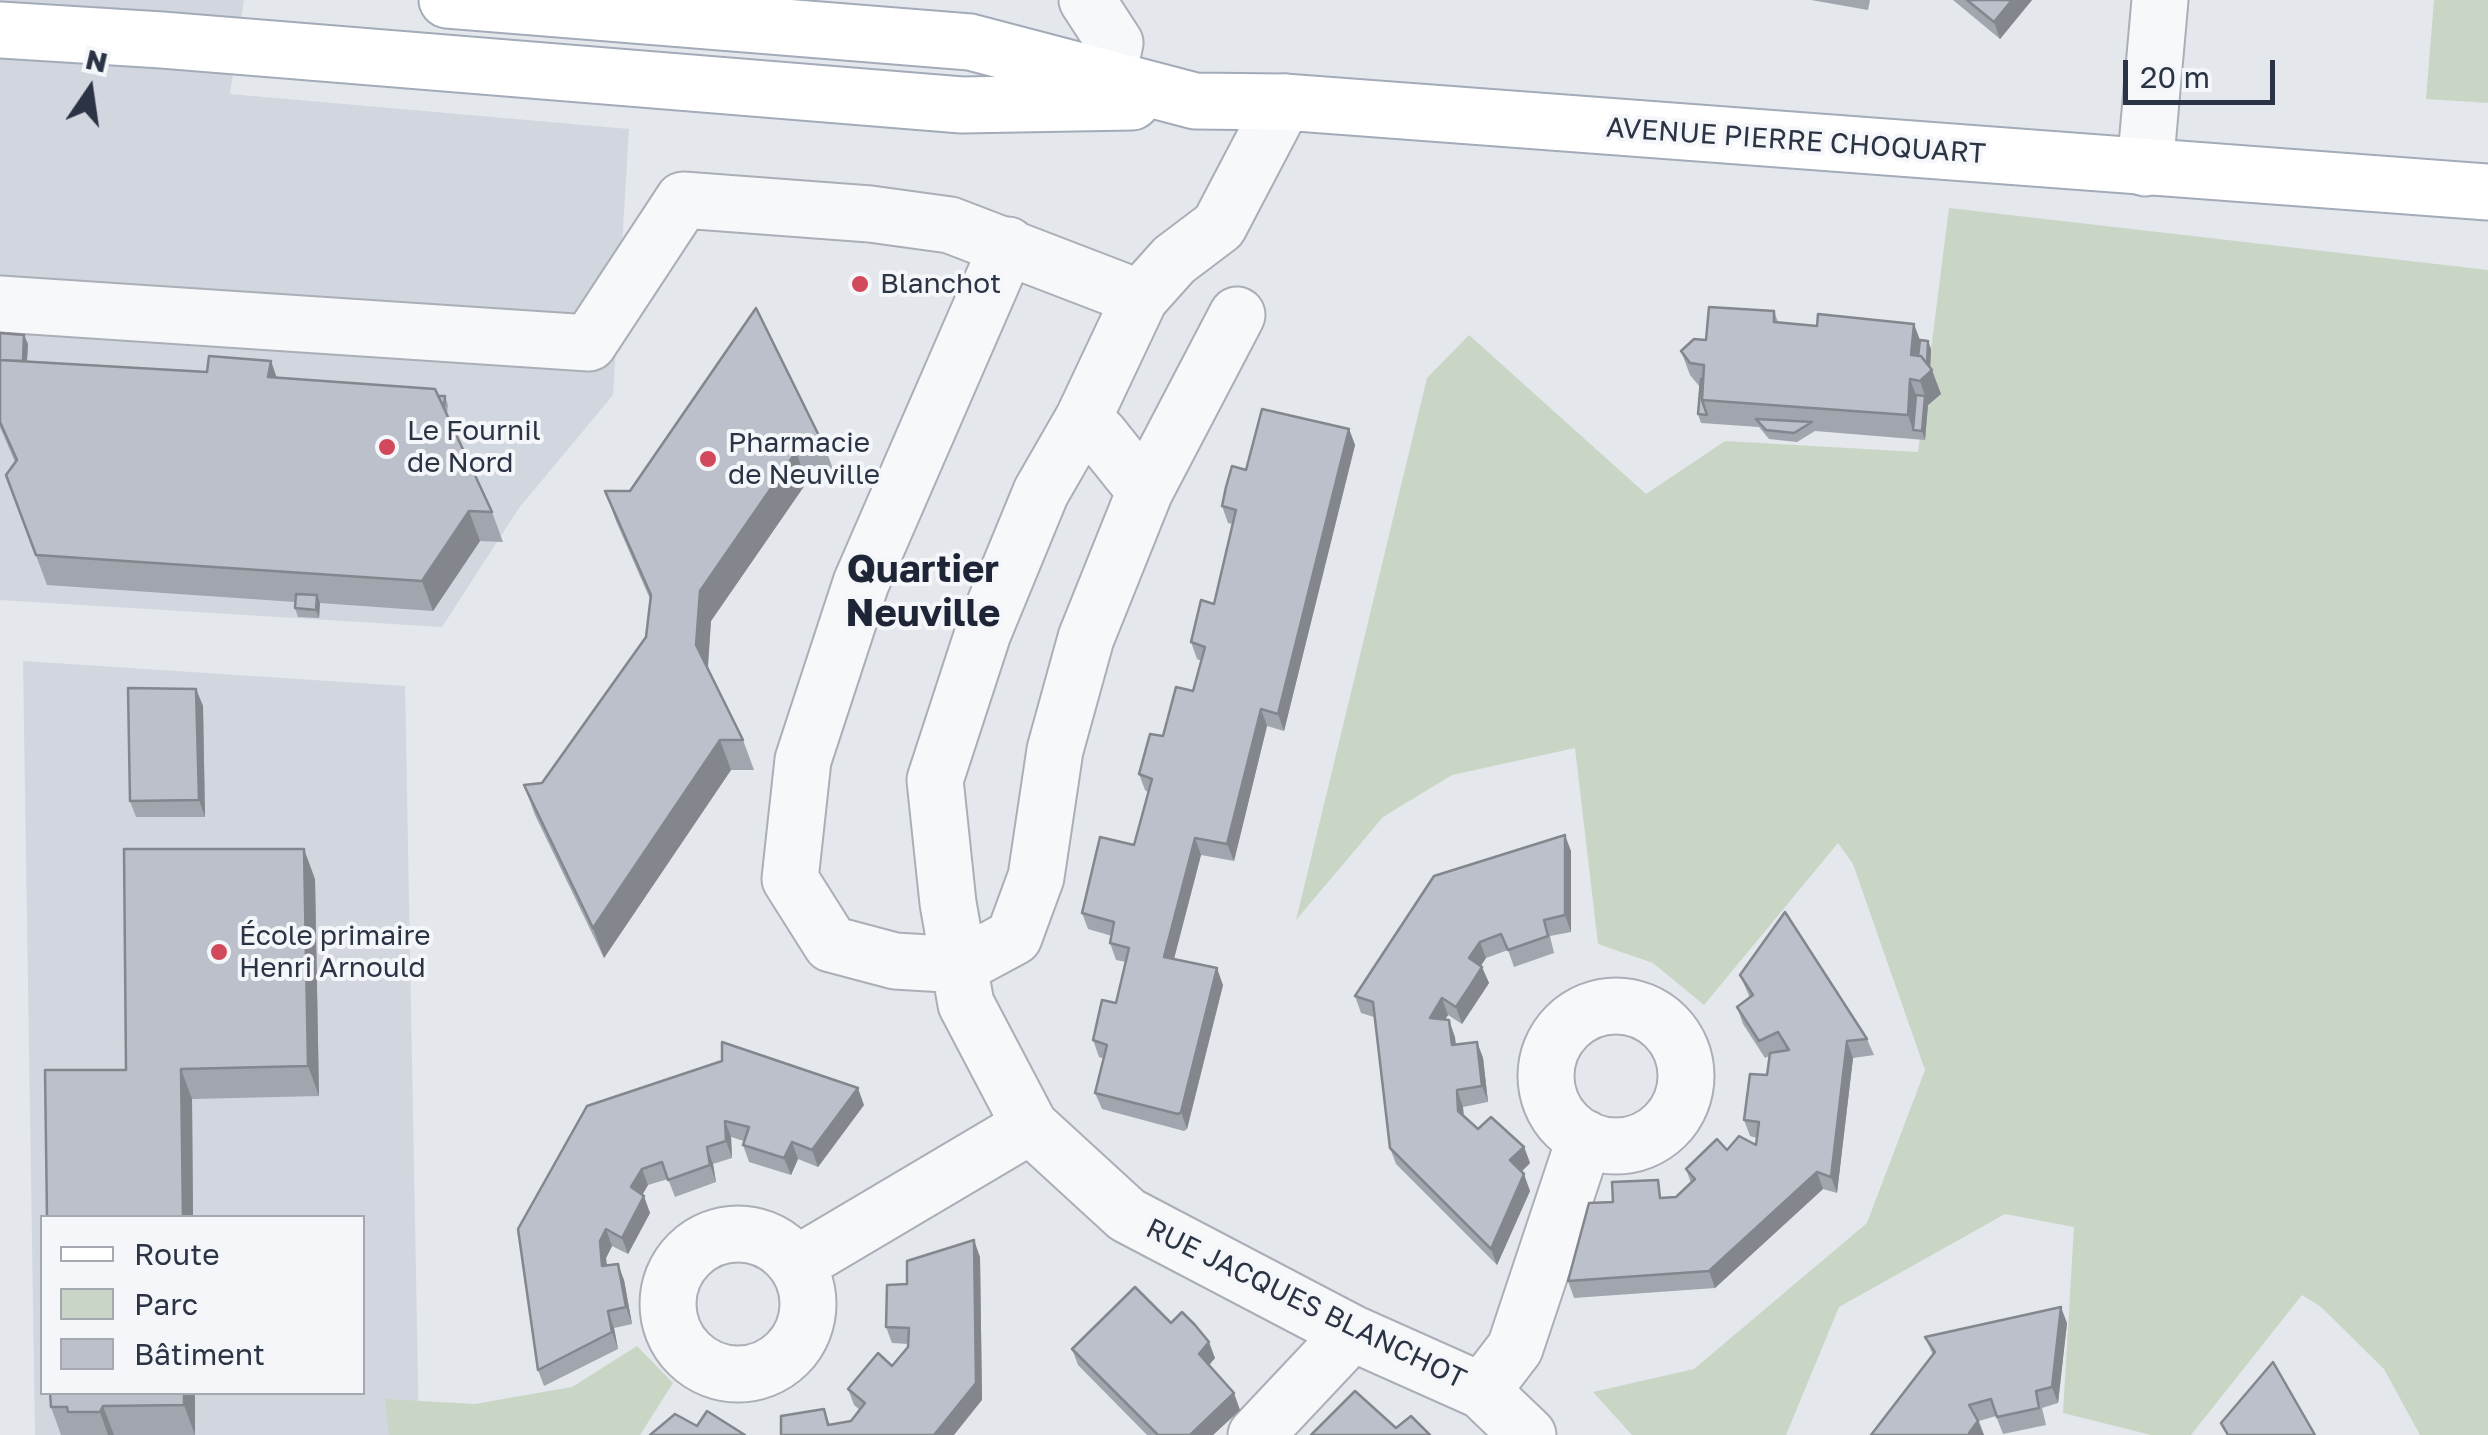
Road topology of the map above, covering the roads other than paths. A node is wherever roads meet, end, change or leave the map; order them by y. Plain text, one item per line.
1 (447, 0) edge
2 (1087, 0) edge
3 (2160, 0) edge
4 (0, 30) edge
5 (1108, 76) junction
6 (1195, 100) junction
7 (1284, 102) junction
8 (2145, 168) junction
9 (2488, 192) edge
10 (1008, 246) junction
11 (1140, 298) junction
12 (0, 304) edge
13 (1237, 315) dead end
14 (1082, 419) junction
15 (1144, 491) junction
16 (962, 965) junction
17 (1030, 1126) junction
18 (1584, 1138) dead end
19 (797, 1264) dead end
20 (1352, 1333) junction
21 (1482, 1391) junction
22 (1256, 1435) edge
23 (1528, 1435) edge

1 - 5 main road, AVENUE PIERRE CHOQUART
2 - 5 street
3 - 8 street
4 - 6 main road
5 - 6 main road, AVENUE PIERRE CHOQUART
6 - 7 main road, AVENUE PIERRE CHOQUART
7 - 8 main road, AVENUE PIERRE CHOQUART
7 - 11 street, RUE JACQUES BLANCHOT
8 - 9 main road, AVENUE PIERRE CHOQUART
10 - 11 street
10 - 12 street
10 - 16 street
11 - 14 street, RUE JACQUES BLANCHOT
13 - 15 street
14 - 15 street
14 - 16 street, RUE JACQUES BLANCHOT
15 - 16 street
16 - 17 street, RUE JACQUES BLANCHOT
17 - 19 street
17 - 20 street, RUE JACQUES BLANCHOT
18 - 21 street
20 - 21 street, RUE JACQUES BLANCHOT
20 - 22 street
21 - 23 street, RUE JACQUES BLANCHOT

